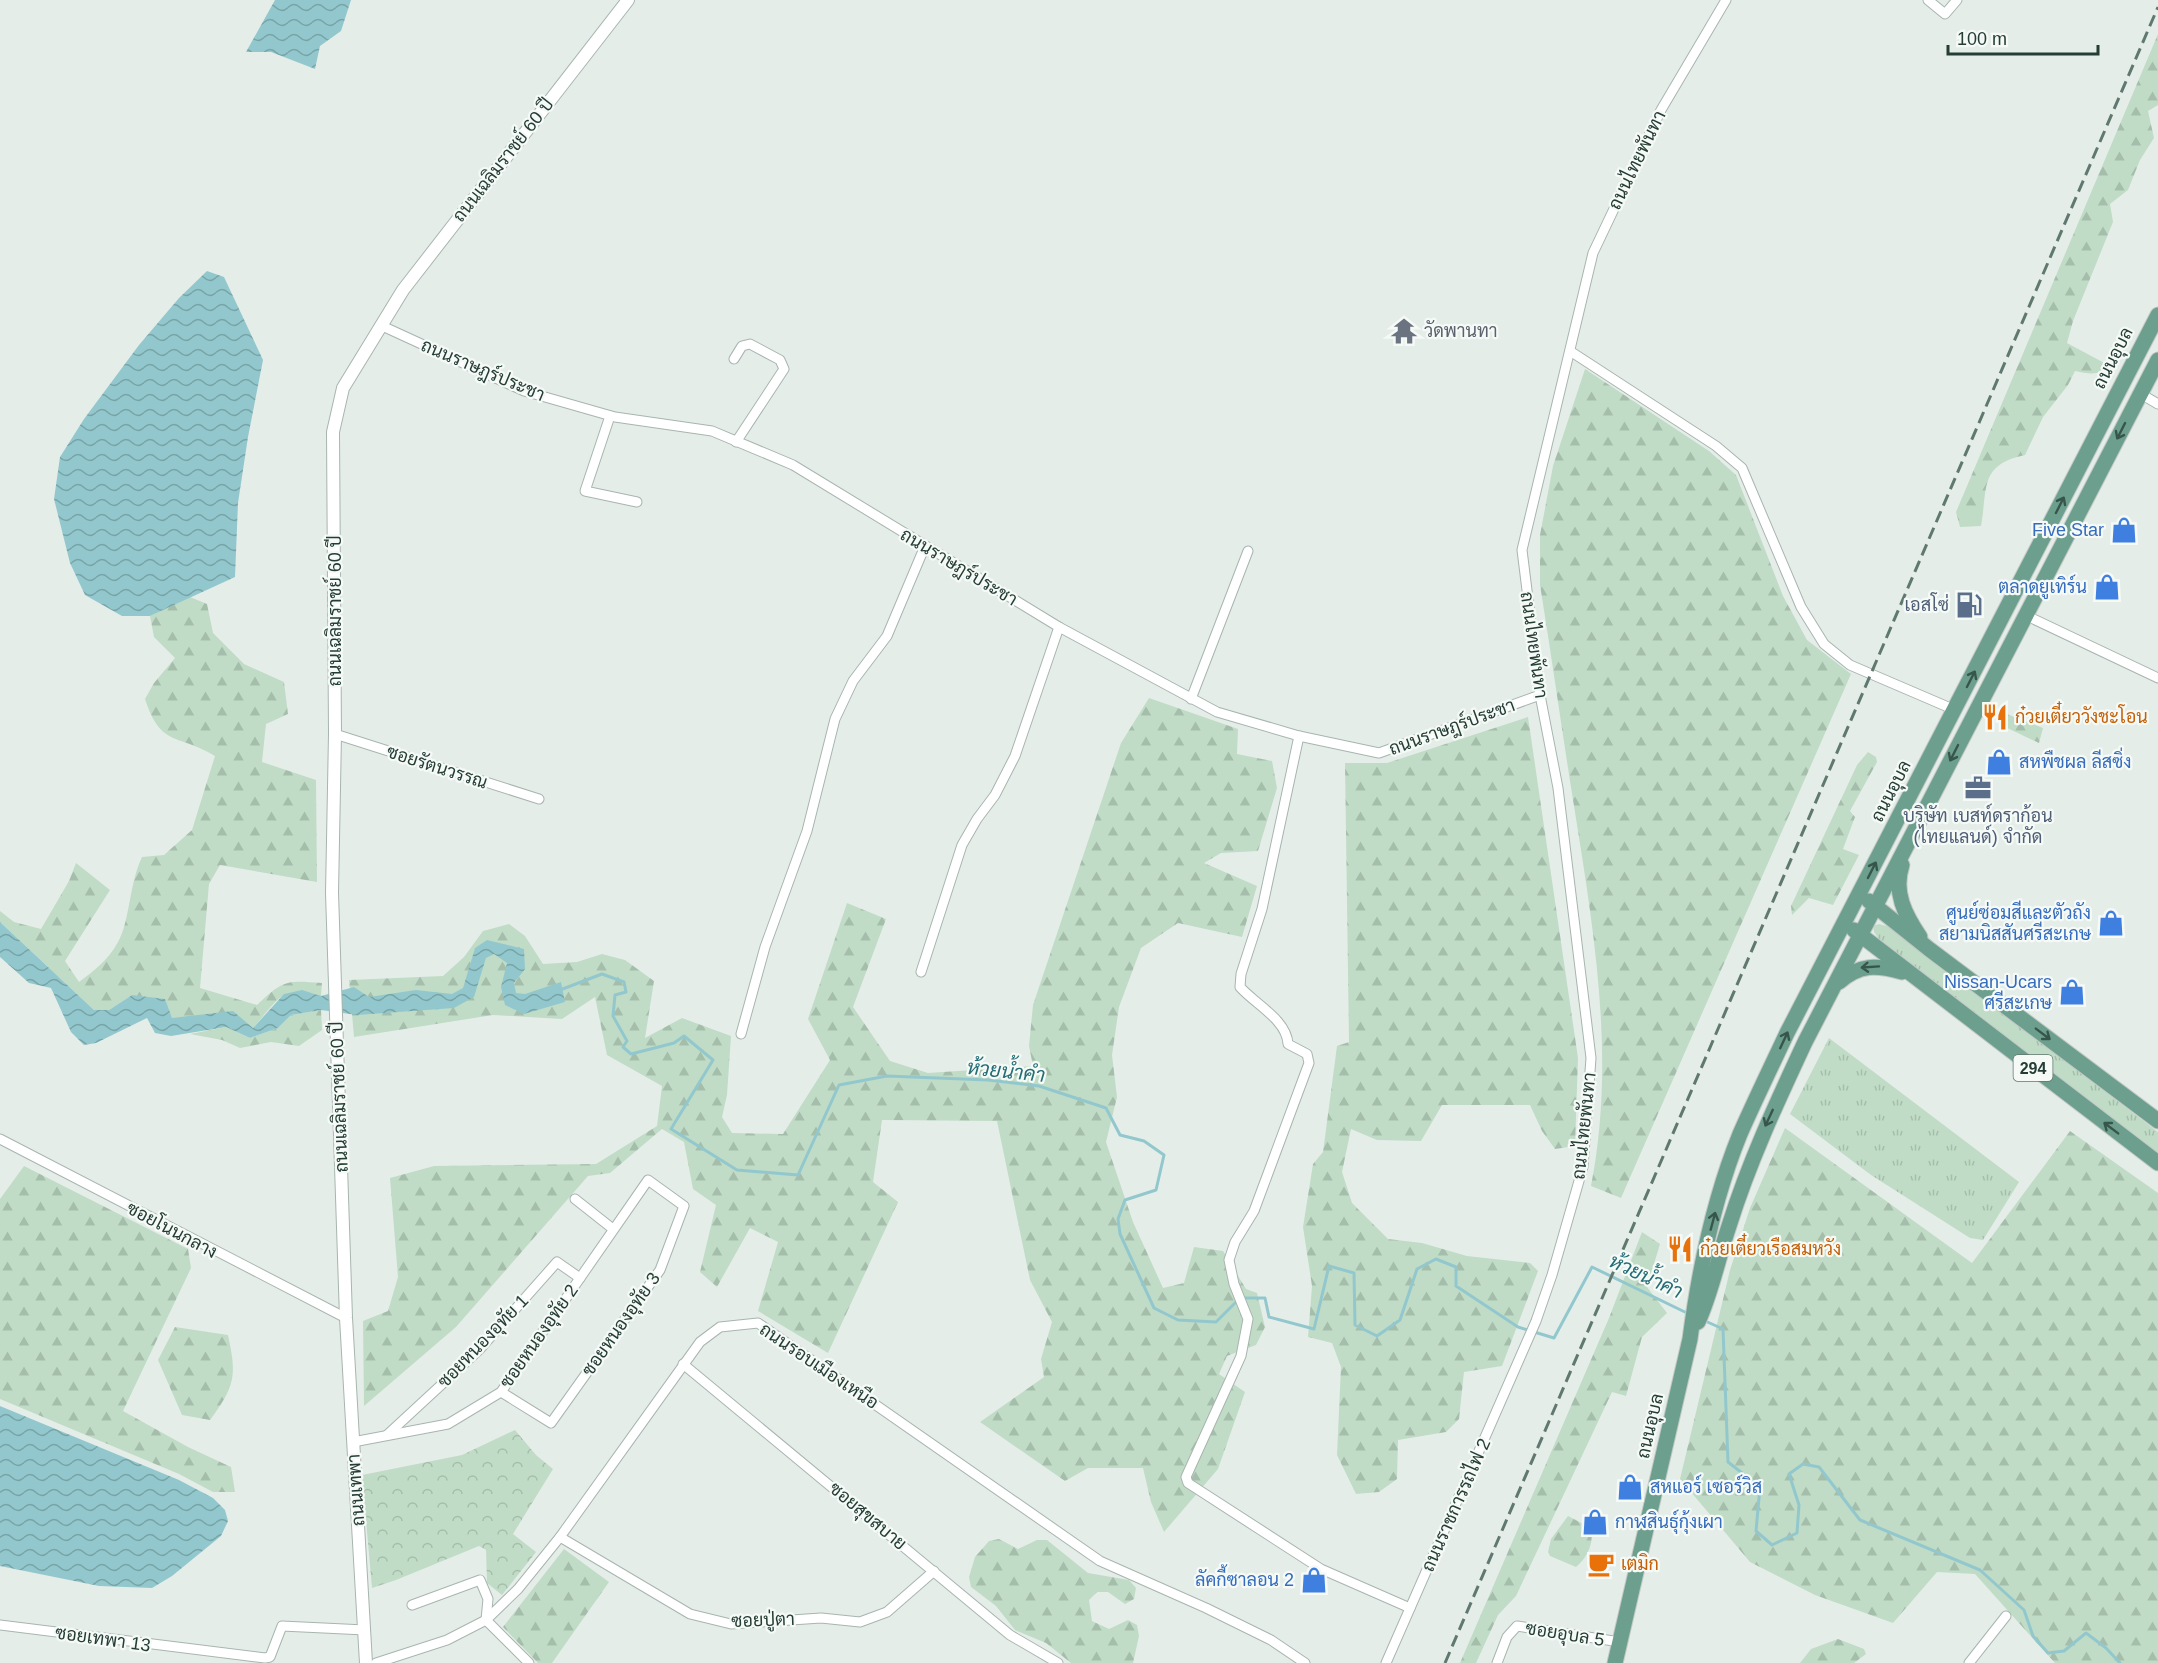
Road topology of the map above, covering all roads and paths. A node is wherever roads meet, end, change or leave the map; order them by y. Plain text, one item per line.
1 (628, 0) edge
2 (1726, 0) edge
3 (1928, 0) edge
4 (1957, 0) edge
5 (2158, 315) edge
6 (380, 325) junction
7 (2140, 347) junction
8 (1570, 351) junction
9 (734, 358) dead end
10 (2158, 359) edge
11 (2141, 394) junction
12 (2158, 404) edge
13 (610, 416) junction
14 (736, 442) junction
15 (638, 502) dead end
16 (925, 546) junction
17 (1248, 551) dead end
18 (2022, 579) junction
19 (2039, 588) junction
20 (2025, 615) junction
21 (1059, 627) junction
22 (2158, 678) edge
23 (1540, 695) junction
24 (1191, 699) junction
25 (1955, 710) junction
26 (335, 734) junction
27 (1299, 736) junction
28 (539, 799) dead end
29 (1910, 839) junction
30 (1859, 895) junction
31 (1876, 906) junction
32 (1845, 922) junction
33 (1861, 934) junction
34 (1929, 949) junction
35 (921, 972) dead end
36 (1908, 973) junction
37 (1836, 984) junction
38 (741, 1034) dead end
39 (2158, 1121) edge
40 (0, 1139) edge
41 (2158, 1163) edge
42 (648, 1180) joint
43 (575, 1199) dead end
44 (613, 1229) junction
45 (579, 1278) junction
46 (1701, 1301) junction
47 (346, 1318) junction
48 (1525, 1347) joint
49 (683, 1364) junction
50 (501, 1392) junction
51 (386, 1436) junction
52 (354, 1442) junction
53 (560, 1537) junction
54 (934, 1571) junction
55 (412, 1605) dead end
56 (1410, 1608) junction
57 (2006, 1616) dead end
58 (486, 1620) junction
59 (0, 1625) edge
60 (365, 1630) junction
61 (1620, 1642) junction
62 (207, 1658) edge
63 (366, 1663) edge
64 (376, 1663) edge
65 (529, 1663) edge
66 (1058, 1663) edge
67 (1305, 1663) edge
68 (1386, 1663) edge
69 (1497, 1663) edge
70 (1615, 1663) edge
71 (1969, 1663) edge

1 - 6 street, ถนนเฉลิมราชย์ 60 ปี
2 - 8 street, ถนนไทยพันทา
3 - 4 street
5 - 7 main road, ถนนอุบล
6 - 13 street, ถนนราษฎร์ประชา
6 - 26 street, ถนนเฉลิมราชย์ 60 ปี
7 - 10 main road
18 -> 7 main road, ถนนอุบล
8 - 23 street, ถนนไทยพันทา
8 - 25 street
9 - 14 street
10 - 11 main road
11 - 12 street
11 -> 19 main road
13 - 14 street, ถนนราษฎร์ประชา
13 - 15 street
14 - 16 street, ถนนราษฎร์ประชา
16 - 21 street, ถนนราษฎร์ประชา
16 - 38 street
17 - 24 street
18 - 19 main road
25 -> 18 main road, ถนนอุบล
19 - 20 main road
20 - 22 street
20 -> 29 main road
21 - 24 street, ถนนราษฎร์ประชา
21 - 35 street
23 - 27 street, ถนนราษฎร์ประชา
23 - 48 street, ถนนไทยพันทา
24 - 27 street, ถนนราษฎร์ประชา
30 -> 25 main road, ถนนอุบล
26 - 28 street, ซอยรัตนวรรณ
26 - 47 street, ถนนเฉลิมราชย์ 60 ปี
27 - 56 street
29 - 31 main road
29 - 34 main road
30 - 31 main road, 294
30 - 32 main road, ถนนอุบล
31 - 33 main road
31 - 34 main road, 294
32 - 33 main road, 294
46 -> 32 main road, ถนนอุบล
33 - 36 main road, 294
33 - 37 main road
34 -> 39 main road, 294
36 -> 37 main road
41 -> 36 main road, 294
37 -> 46 main road
40 - 47 street, ซอยโนนกลาง
42 - 44 street, ซอยหนองอุทัย 2
42 - 50 street, ซอยหนองอุทัย 3
43 - 44 street
44 - 45 street, ซอยหนองอุทัย 2
45 - 50 street, ซอยหนองอุทัย 2
45 - 51 street, ซอยหนองอุทัย 1
46 - 61 main road, ถนนอุบล
47 - 52 street, ถนนเทพา
48 - 56 street, ถนนราชการรถไฟ 2
49 - 53 street, ถนนรอบเมืองเหนือ
49 - 54 street, ซอยสุขสบาย
49 - 67 street, ถนนรอบเมืองเหนือ
50 - 51 street, ซอยหนองอุทัย 2
51 - 52 street, ซอยหนองอุทัย 2
52 - 60 street, ถนนเทพา
53 - 54 street, ซอยปู่ตา
53 - 58 street, ถนนรอบเมืองเหนือ
54 - 66 street, ซอยสุขสบาย
55 - 58 street
56 - 68 street, ถนนราชการรถไฟ 2
57 - 71 street
58 - 64 street, ถนนรอบเมืองเหนือ
58 - 65 street
59 - 62 street, ซอยเทพา 13
60 - 62 street, ซอยเทพา 13
60 - 63 street, ถนนเทพา
61 - 69 street, ซอยอุบล 5
61 - 70 main road, ถนนอุบล

